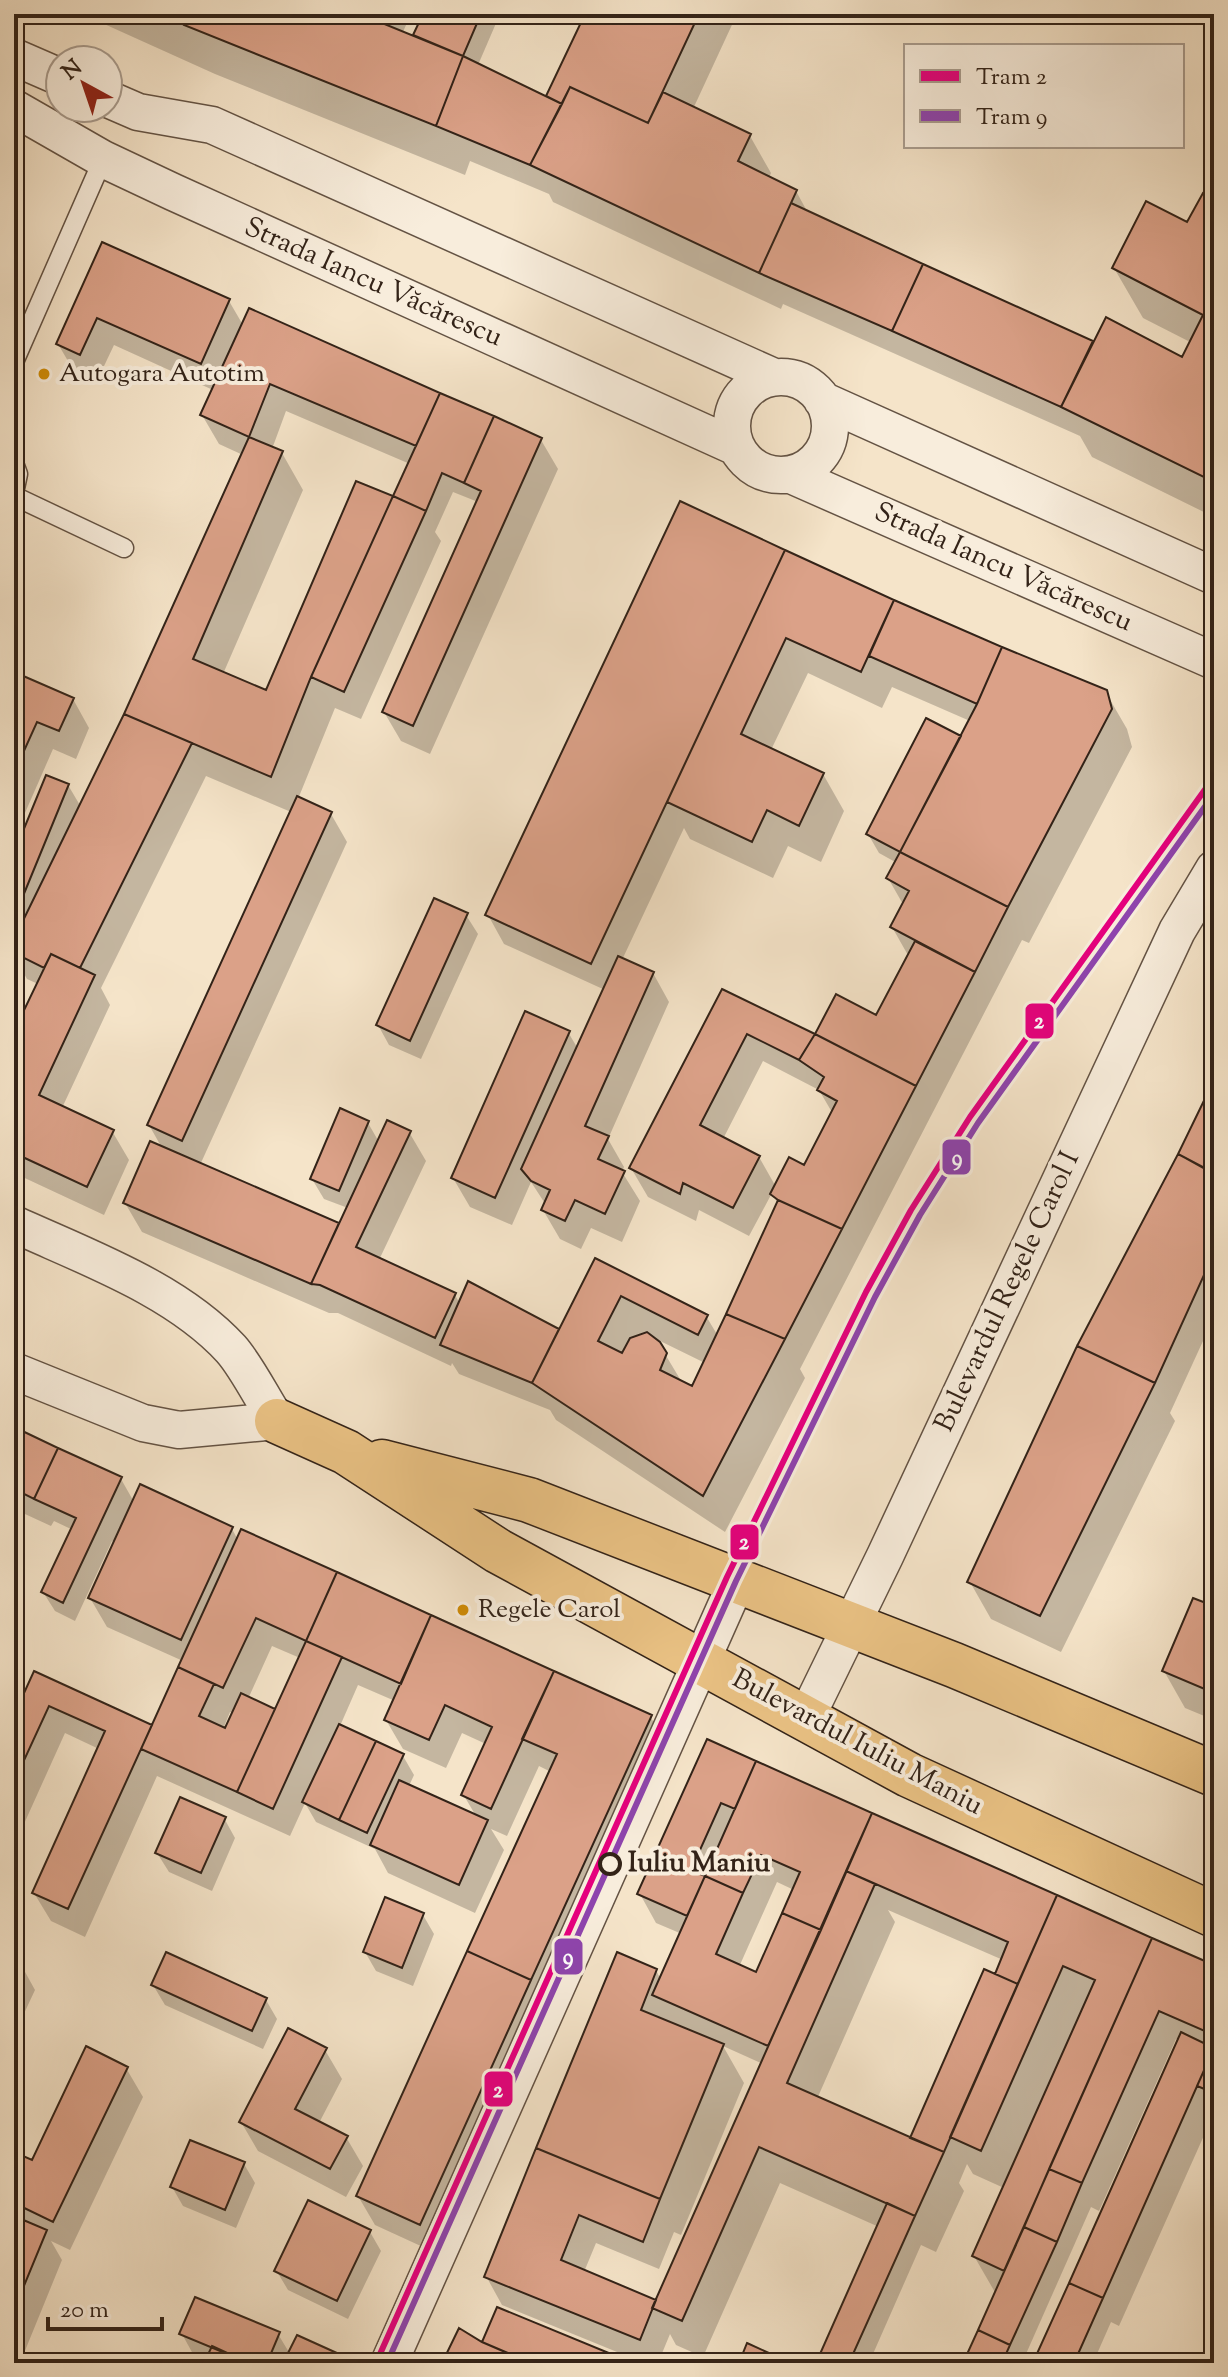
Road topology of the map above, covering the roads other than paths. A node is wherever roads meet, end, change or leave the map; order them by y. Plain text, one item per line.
1 (14, 57) edge
2 (44, 70) edge
3 (124, 106) edge
4 (14, 108) edge
5 (103, 159) junction
6 (14, 362) edge
7 (774, 377) junction
8 (822, 400) junction
9 (736, 447) junction
10 (14, 463) edge
11 (791, 475) junction
12 (14, 494) edge
13 (124, 548) dead end
14 (1214, 576) edge
15 (1214, 661) edge
16 (1214, 869) edge
17 (14, 1224) edge
18 (14, 1371) edge
19 (277, 1421) junction
20 (346, 1452) junction
21 (737, 1581) junction
22 (851, 1625) junction
23 (702, 1662) junction
24 (806, 1718) junction
25 (1214, 1774) edge
26 (1214, 1915) edge
27 (389, 2363) edge

1 - 2 street
3 - 7 street
4 - 5 street, Strada Iancu Văcărescu
5 - 6 lane
5 - 9 street, Strada Iancu Văcărescu
7 - 8 street
7 - 9 street
8 - 11 street
8 - 14 street
9 - 11 street
10 - 12 lane
11 - 15 street, Strada Iancu Văcărescu
12 - 13 lane
16 - 22 street, Bulevardul Regele Carol I
17 - 19 street
18 - 19 street, Bulevardul Iuliu Maniu
19 - 20 main road, Bulevardul Iuliu Maniu
20 - 21 main road, Bulevardul Iuliu Maniu
20 - 23 main road, Bulevardul Iuliu Maniu
21 - 22 main road, Bulevardul Iuliu Maniu
21 - 23 street
22 - 24 street, Bulevardul Regele Carol I
22 - 25 main road, Bulevardul Iuliu Maniu
23 - 24 main road, Bulevardul Iuliu Maniu
23 - 27 street
24 - 26 main road, Bulevardul Iuliu Maniu

